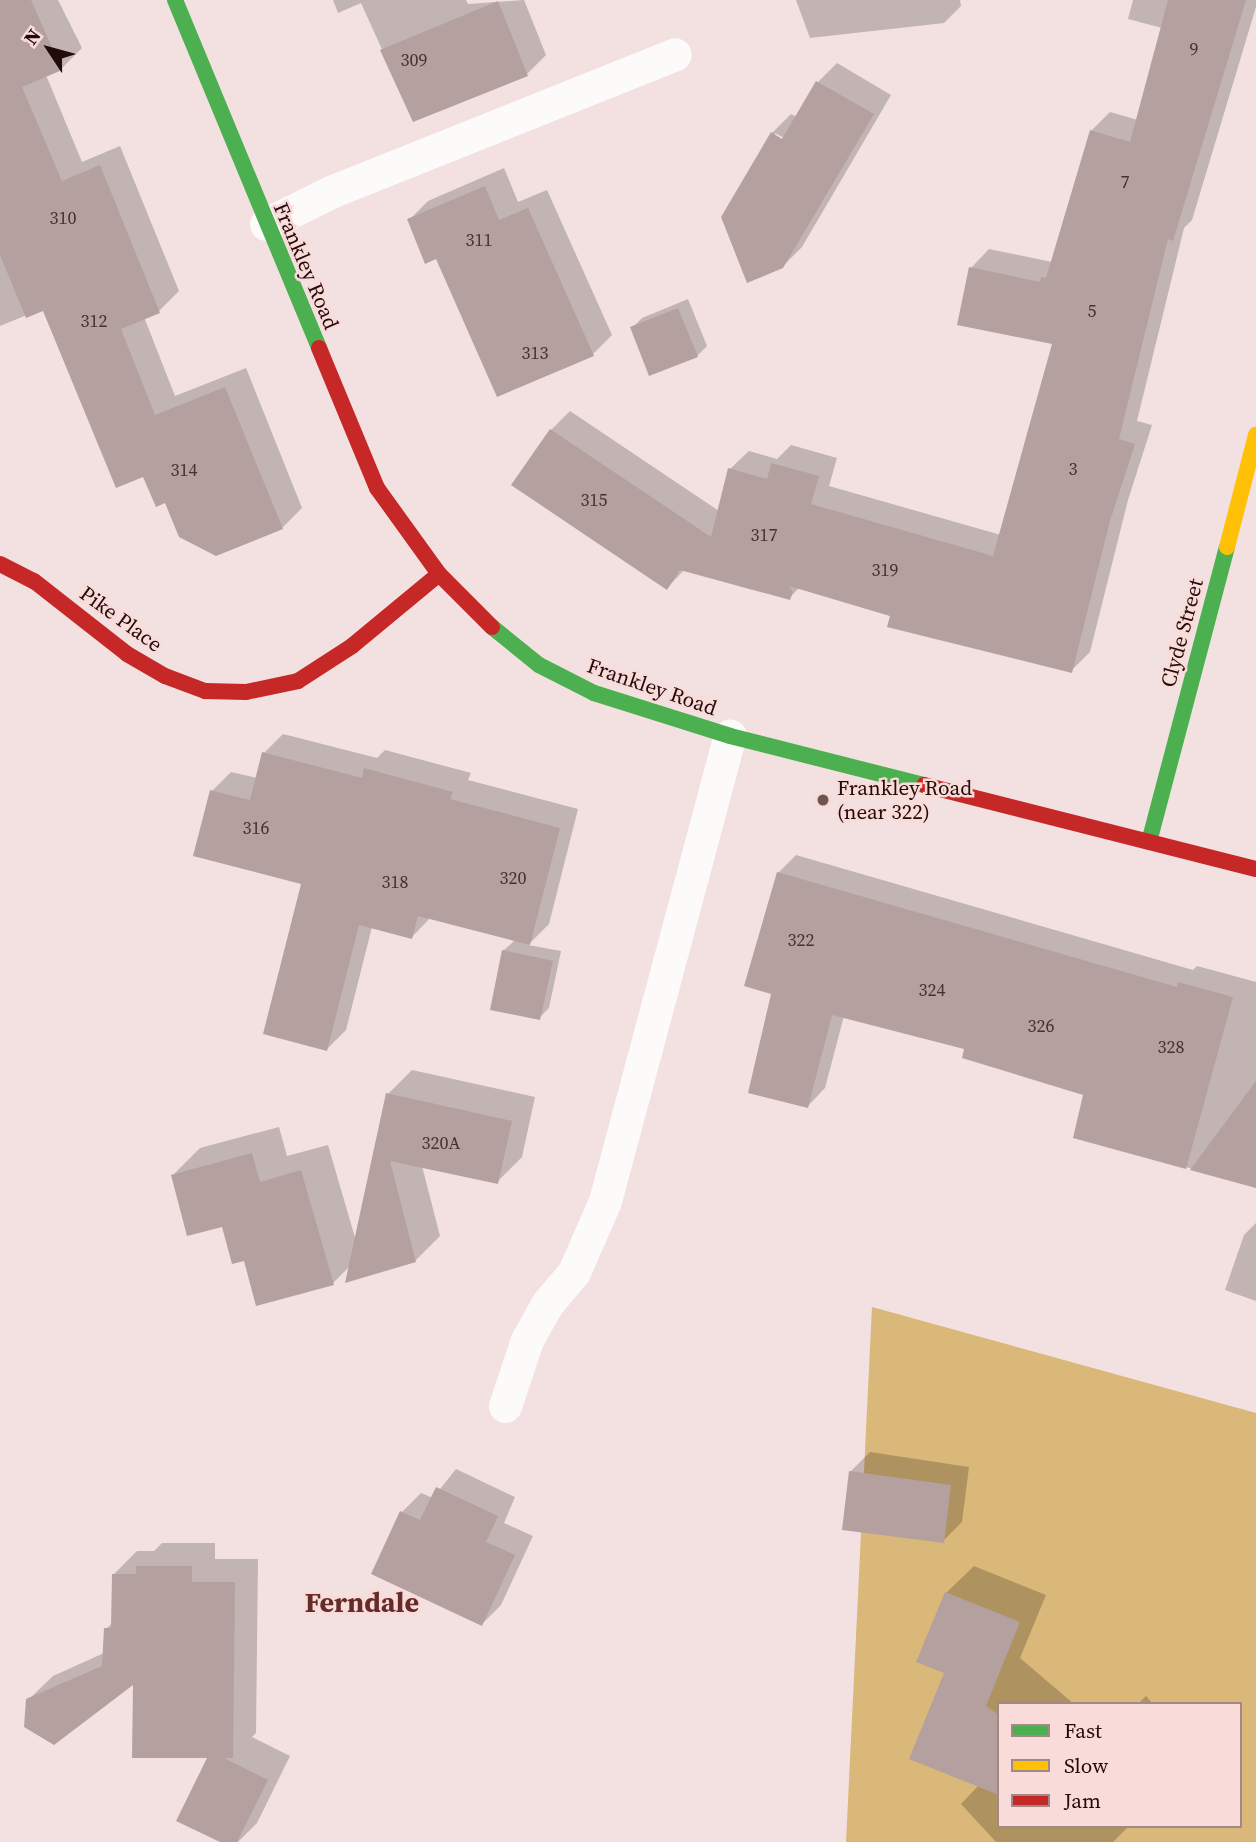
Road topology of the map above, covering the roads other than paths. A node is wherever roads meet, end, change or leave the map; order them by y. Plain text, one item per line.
1 (175, 0) edge
2 (675, 54) dead end
3 (265, 224) junction
4 (1256, 435) edge
5 (0, 564) edge
6 (439, 574) junction
7 (730, 736) junction
8 (1149, 842) junction
9 (1256, 869) edge
10 (505, 1406) dead end

1 - 3 street, Frankley Road
2 - 3 lane
3 - 6 street, Frankley Road
4 - 8 street, Clyde Street
5 - 6 street, Pike Place
6 - 7 street, Frankley Road
7 - 8 street, Frankley Road
7 - 10 lane
8 - 9 street, Frankley Road

